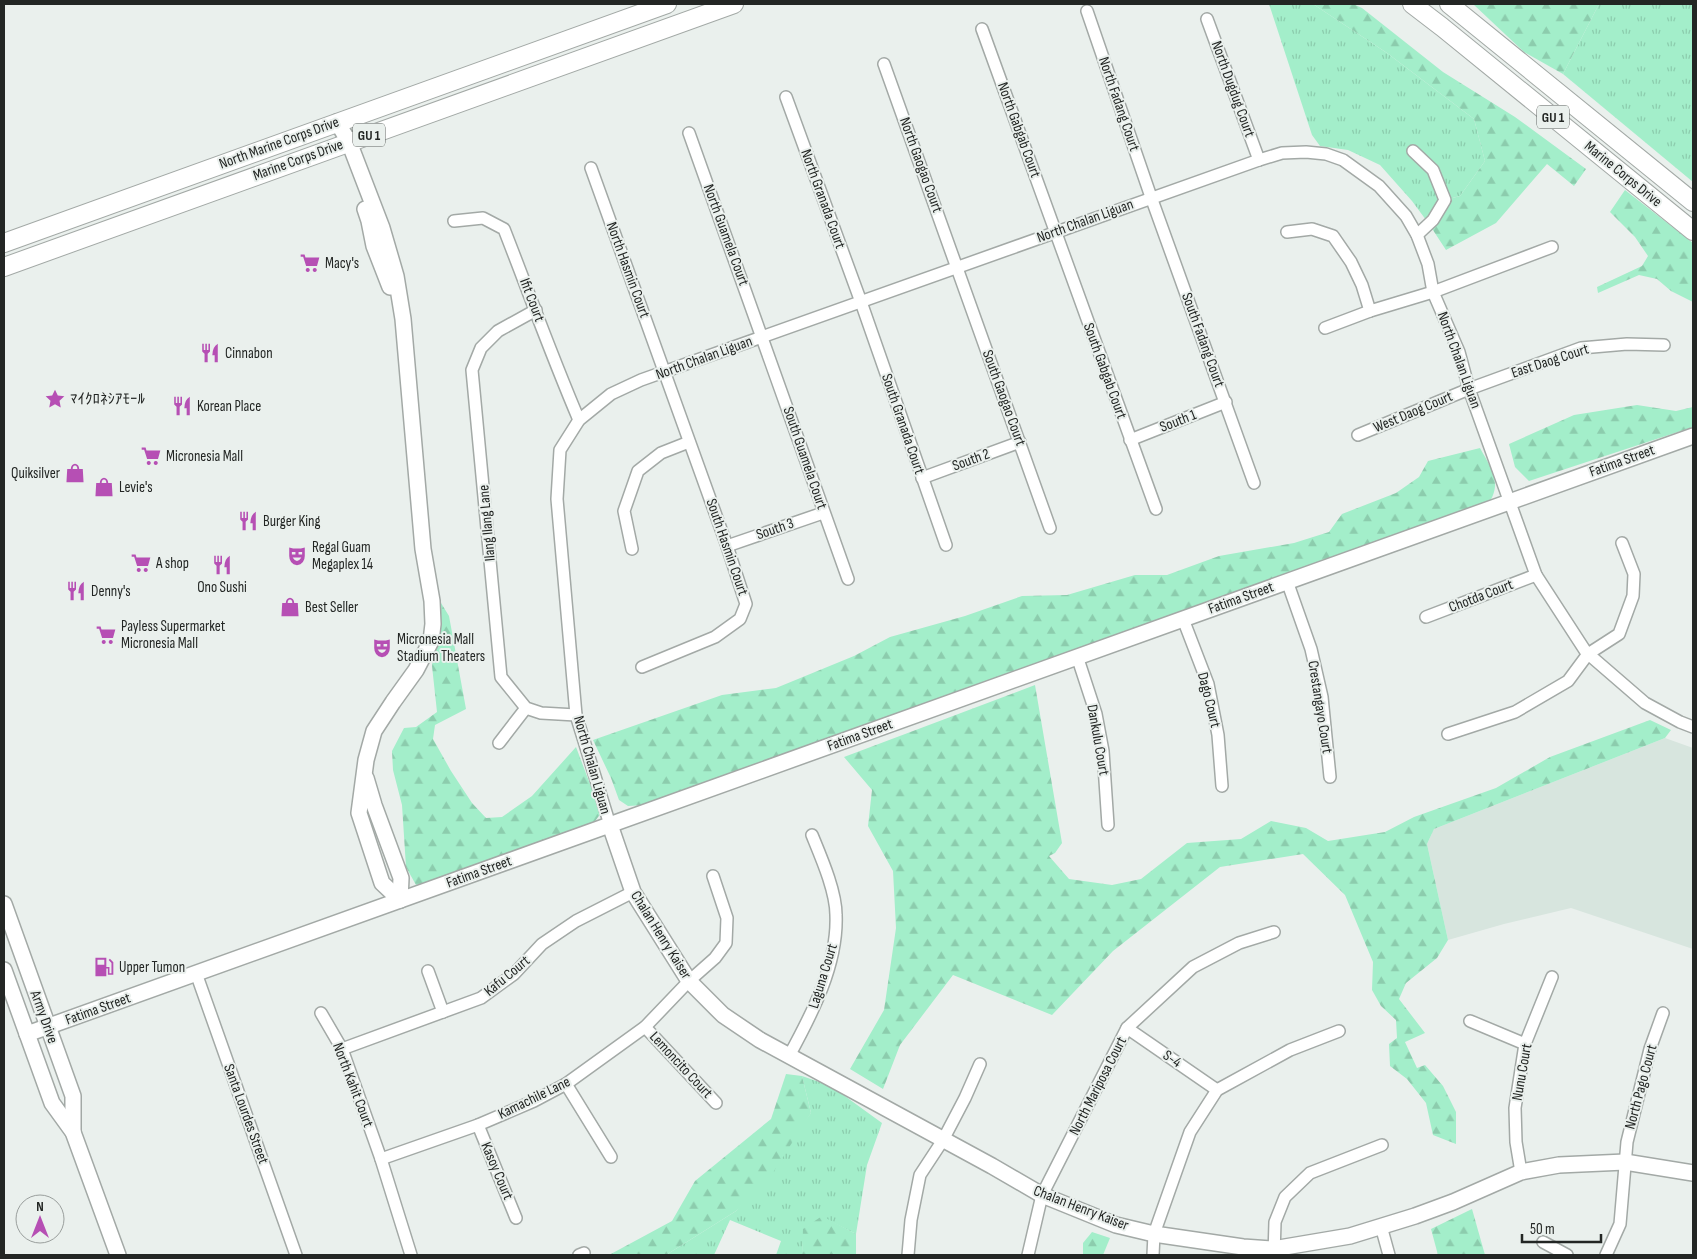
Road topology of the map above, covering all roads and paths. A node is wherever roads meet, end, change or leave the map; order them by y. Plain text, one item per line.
1 (667, 4) edge
2 (734, 4) edge
3 (1412, 4) edge
4 (1449, 4) edge
5 (1087, 11) dead end
6 (1207, 20) dead end
7 (982, 29) dead end
8 (884, 64) dead end
9 (786, 97) dead end
10 (337, 122) junction
11 (689, 133) dead end
12 (345, 144) junction
13 (1413, 151) dead end
14 (1258, 160) junction
15 (591, 168) dead end
16 (1151, 197) junction
17 (1693, 202) edge
18 (454, 221) dead end
19 (1693, 231) edge
20 (1055, 232) junction
21 (1287, 232) dead end
22 (1417, 235) junction
23 (4, 243) edge
24 (1552, 247) dead end
25 (4, 267) edge
26 (958, 267) junction
27 (1433, 292) junction
28 (861, 302) junction
29 (536, 310) junction
30 (1370, 311) junction
31 (1326, 328) dead end
32 (763, 337) junction
33 (1664, 345) dead end
34 (664, 372) junction
35 (1469, 389) junction
36 (1226, 402) junction
37 (579, 420) junction
38 (1358, 435) dead end
39 (1693, 436) edge
40 (1130, 440) junction
41 (689, 442) junction
42 (1020, 442) junction
43 (922, 478) junction
44 (1254, 483) dead end
45 (1510, 502) junction
46 (1156, 509) dead end
47 (823, 512) junction
48 (1050, 528) dead end
49 (1622, 543) dead end
50 (946, 545) dead end
51 (727, 546) junction
52 (632, 549) dead end
53 (1536, 575) junction
54 (848, 580) dead end
55 (1287, 581) junction
56 (1426, 617) dead end
57 (1183, 619) junction
58 (1588, 654) junction
59 (1078, 656) junction
60 (642, 667) dead end
61 (526, 708) junction
62 (576, 716) junction
63 (1693, 727) edge
64 (1448, 734) dead end
65 (499, 743) dead end
66 (1330, 777) dead end
67 (1222, 786) dead end
68 (610, 825) junction
69 (1108, 825) dead end
70 (812, 834) dead end
71 (713, 876) dead end
72 (633, 892) junction
73 (400, 900) junction
74 (4, 904) edge
75 (1274, 932) dead end
76 (4, 970) edge
77 (428, 972) dead end
78 (196, 973) junction
79 (1552, 976) dead end
80 (689, 982) junction
81 (7, 988) edge
82 (443, 1012) junction
83 (321, 1013) dead end
84 (1663, 1013) dead end
85 (1470, 1021) dead end
86 (48, 1026) junction
87 (646, 1027) junction
88 (1127, 1028) junction
89 (1339, 1032) dead end
90 (27, 1034) junction
91 (1525, 1044) junction
92 (342, 1049) junction
93 (789, 1056) junction
94 (980, 1064) dead end
95 (566, 1084) junction
96 (1217, 1090) junction
97 (716, 1103) dead end
98 (478, 1125) junction
99 (73, 1132) junction
100 (943, 1140) junction
101 (1382, 1144) dead end
102 (611, 1157) dead end
103 (382, 1159) junction
104 (1625, 1162) junction
105 (1521, 1172) junction
106 (1693, 1172) edge
107 (1042, 1195) junction
108 (516, 1218) dead end
109 (1381, 1226) junction
110 (1154, 1234) junction
111 (1543, 1242) dead end
112 (1274, 1252) edge
113 (118, 1255) edge
114 (296, 1255) edge
115 (411, 1255) edge
116 (908, 1255) edge
117 (1028, 1255) edge
118 (1153, 1255) edge
119 (1389, 1255) edge
120 (1567, 1255) edge
121 (1606, 1255) edge

1 - 10 main road, North Marine Corps Drive / GU 1
2 - 12 main road, Marine Corps Drive / GU 1
3 - 19 main road, Marine Corps Drive / GU 1
4 - 17 main road, GU 1
5 - 16 street, North Fadang Court
6 - 14 street, North Dugdug Court
7 - 20 street, North Gabgab Court
8 - 26 street, North Gaogao Court
9 - 28 street, North Granada Court
10 - 12 main road
10 - 23 main road, North Marine Corps Drive / GU 1
11 - 32 street, North Guamela Court
12 - 25 main road, Marine Corps Drive / GU 1
12 - 73 main road
13 - 22 street
14 - 16 street, North Chalan Liguan
14 - 22 street, North Chalan Liguan
15 - 34 street, North Hasmin Court
16 - 20 street, North Chalan Liguan
16 - 36 street, South Fadang Court
18 - 29 street, Ifit Court
20 - 26 street, North Chalan Liguan
20 - 40 street, South Gabgab Court
21 - 30 street
22 - 27 street, North Chalan Liguan
24 - 27 street
26 - 28 street, North Chalan Liguan
26 - 42 street, South Gaogao Court
27 - 30 street
27 - 35 street, North Chalan Liguan
28 - 32 street, North Chalan Liguan
28 - 43 street, South Granada Court
29 - 37 street, Ifit Court
29 - 61 street, Ilang Ilang Lane
30 - 31 street
32 - 34 street, North Chalan Liguan
32 - 47 street, South Guamela Court
33 - 35 street, East Daog Court
34 - 37 street, North Chalan Liguan
34 - 41 street, South Hasmin Court
35 - 38 street, West Daog Court
35 - 45 street, North Chalan Liguan
36 - 40 street, South 1
36 - 44 street, South Fadang Court
37 - 62 street, North Chalan Liguan
39 - 45 main road, Fatima Street
40 - 46 street, South Gabgab Court
41 - 51 street, South Hasmin Court
41 - 52 street
42 - 43 street, South 2
42 - 48 street, South Gaogao Court
43 - 50 street, South Granada Court
45 - 53 street, North Chalan Liguan
45 - 55 main road, Fatima Street
47 - 51 street, South 3
47 - 54 street, South Guamela Court
49 - 58 street
51 - 60 street, South Hasmin Court
53 - 56 street, Chotda Court
53 - 58 street, North Chalan Liguan
55 - 57 main road, Fatima Street
55 - 66 street, Crestangayo Court
57 - 59 main road, Fatima Street
57 - 67 street, Dago Court
58 - 63 street, North Chalan Liguan
58 - 64 street
59 - 68 main road, Fatima Street
59 - 69 street, Dankulu Court
61 - 62 street
61 - 65 street
62 - 68 street, North Chalan Liguan
68 - 72 main road, Chalan Henry Kaiser
68 - 73 main road, Fatima Street
70 - 93 street, Laguna Court
71 - 80 street, Kamachile Lane
72 - 80 main road, Chalan Henry Kaiser
72 - 82 street, Kafu Court
73 - 78 main road, Fatima Street
74 - 86 main road, Army Drive
75 - 88 street, North Mariposa Court
76 - 81 main road, Army Drive
77 - 82 street
78 - 86 main road, Fatima Street
78 - 114 street, Santa Lourdes Street
79 - 91 street, Nunu Court
80 - 87 street, Kamachile Lane
80 - 93 main road, Chalan Henry Kaiser
81 - 90 main road, Army Drive
82 - 92 street, Kafu Court
83 - 92 street, North Kahit Court
84 - 104 street, North Pago Court
85 - 91 street
86 - 90 main road, Fatima Street
86 - 99 main road, Army Drive
87 - 95 street, Kamachile Lane
87 - 97 street, Lemoncito Court
88 - 96 street, S-4
88 - 107 street, North Mariposa Court
89 - 96 street
90 - 99 main road, Army Drive
91 - 105 street, Nunu Court
92 - 103 street, North Kahit Court
93 - 100 main road, Chalan Henry Kaiser
94 - 100 street
95 - 98 street, Kamachile Lane
95 - 102 street
96 - 110 street
98 - 103 street, Kamachile Lane
98 - 108 street, Kasoy Court
99 - 113 main road, Army Drive
100 - 107 main road, Chalan Henry Kaiser
100 - 116 street
101 - 112 street
103 - 115 street, North Kahit Court
104 - 105 main road, Chalan Henry Kaiser
104 - 106 main road, Chalan Henry Kaiser
104 - 121 street, North Pago Court
105 - 109 main road, Chalan Henry Kaiser
107 - 110 main road, Chalan Henry Kaiser
107 - 117 street, North Mariposa Court
109 - 112 main road, Chalan Henry Kaiser
109 - 119 street
110 - 112 main road, Chalan Henry Kaiser
110 - 118 street
111 - 120 street

